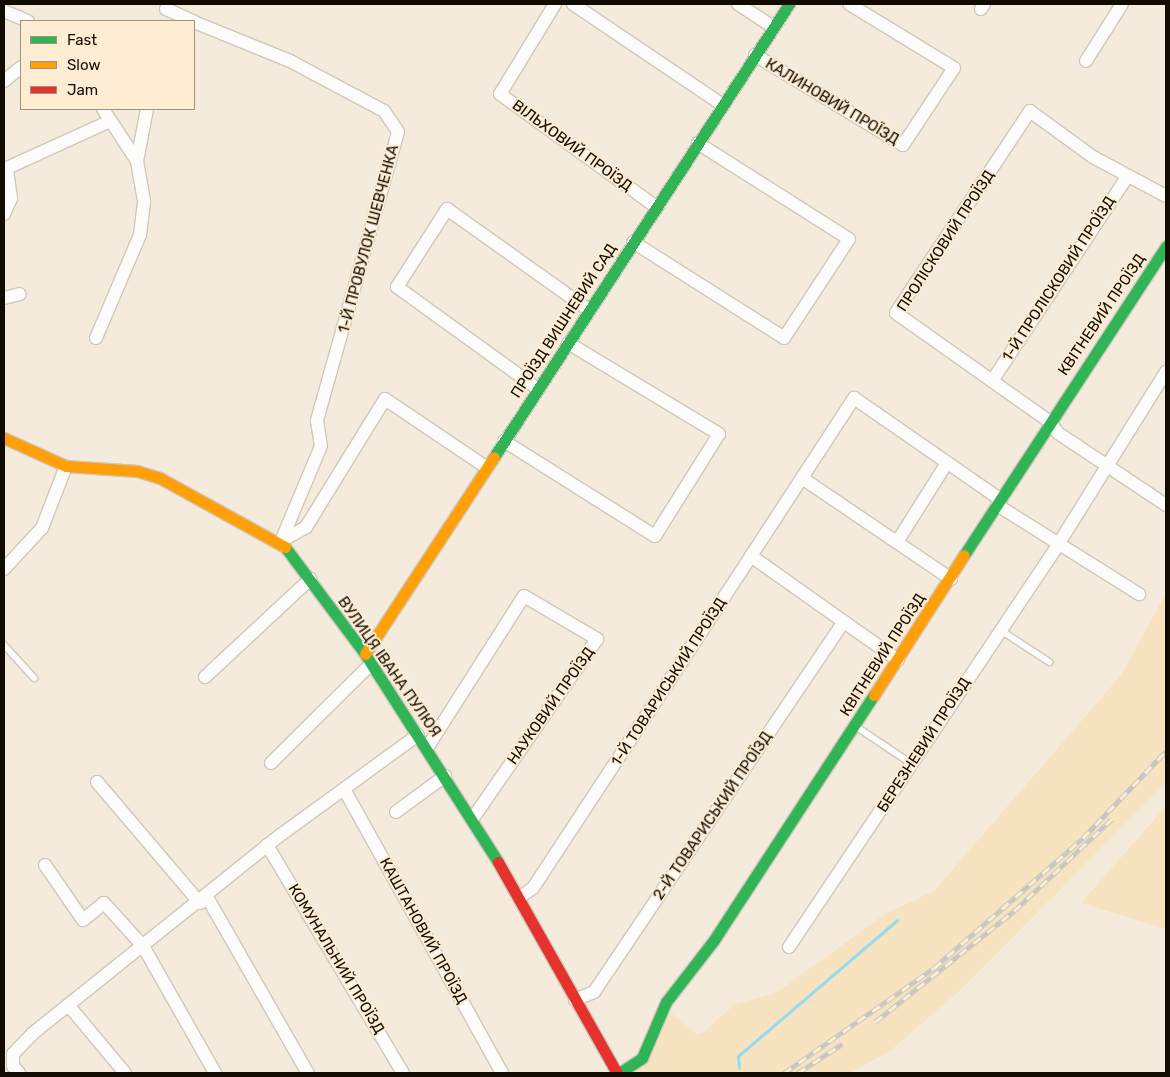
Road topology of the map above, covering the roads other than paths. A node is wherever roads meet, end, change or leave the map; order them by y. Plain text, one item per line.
1 (555, 4) edge
2 (573, 4) edge
3 (738, 4) edge
4 (789, 4) edge
5 (848, 4) edge
6 (1122, 4) edge
7 (4, 12) edge
8 (166, 12) edge
9 (25, 20) edge
10 (191, 20) edge
11 (195, 21) edge
12 (773, 27) junction
13 (755, 55) junction
14 (1086, 61) dead end
15 (20, 68) edge
16 (4, 81) edge
17 (723, 105) junction
18 (104, 110) edge
19 (147, 110) edge
20 (110, 121) junction
21 (698, 143) junction
22 (136, 161) junction
23 (1127, 176) junction
24 (1166, 196) edge
25 (656, 207) junction
26 (4, 214) edge
27 (633, 242) junction
28 (1166, 246) edge
29 (20, 294) dead end
30 (4, 298) edge
31 (589, 310) junction
32 (96, 338) dead end
33 (568, 343) junction
34 (1166, 372) edge
35 (992, 381) junction
36 (538, 389) junction
37 (1050, 422) junction
38 (4, 438) edge
39 (504, 441) junction
40 (948, 463) junction
41 (1107, 465) junction
42 (66, 466) junction
43 (486, 468) junction
44 (802, 478) junction
45 (999, 502) junction
46 (1166, 505) edge
47 (281, 541) junction
48 (896, 542) junction
49 (1059, 543) junction
50 (751, 556) junction
51 (4, 569) edge
52 (310, 579) junction
53 (951, 580) junction
54 (1139, 594) dead end
55 (844, 622) junction
56 (999, 629) junction
57 (4, 644) edge
58 (368, 659) junction
59 (898, 660) junction
60 (1049, 662) dead end
61 (205, 677) dead end
62 (34, 678) dead end
63 (855, 726) junction
64 (418, 735) junction
65 (427, 748) junction
66 (271, 763) dead end
67 (913, 765) junction
68 (445, 776) junction
69 (97, 782) dead end
70 (344, 789) junction
71 (396, 812) dead end
72 (473, 818) junction
73 (267, 845) junction
74 (45, 865) dead end
75 (519, 898) junction
76 (204, 900) junction
77 (143, 946) junction
78 (789, 947) dead end
79 (575, 1000) junction
80 (69, 1006) junction
81 (19, 1073) edge
82 (125, 1073) edge
83 (215, 1073) edge
84 (308, 1073) edge
85 (403, 1073) edge
86 (502, 1073) edge
87 (618, 1073) edge

1 - 25 street, ВІЛЬХОВИЙ ПРОЇЗД
2 - 17 street
3 - 12 street
4 - 12 street, ПРОЇЗД ВИШНЕВИЙ САД
5 - 13 street, КАЛИНОВИЙ ПРОЇЗД
6 - 14 street
7 - 9 street
8 - 10 street, 1-Й ПРОВУЛОК ШЕВЧЕНКА
11 - 47 street, 1-Й ПРОВУЛОК ШЕВЧЕНКА
12 - 13 street, ПРОЇЗД ВИШНЕВИЙ САД
13 - 17 street, ПРОЇЗД ВИШНЕВИЙ САД
15 - 16 street
17 - 21 street, ПРОЇЗД ВИШНЕВИЙ САД
18 - 20 street
19 - 22 street
20 - 22 street
20 - 26 street
21 - 25 street, ПРОЇЗД ВИШНЕВИЙ САД
21 - 27 street
22 - 32 street
23 - 24 street, ПРОЛІСКОВИЙ ПРОЇЗД
23 - 35 street, 1-Й ПРОЛІСКОВИЙ ПРОЇЗД
23 - 35 street, ПРОЛІСКОВИЙ ПРОЇЗД
25 - 27 street, ПРОЇЗД ВИШНЕВИЙ САД
27 - 31 street, ПРОЇЗД ВИШНЕВИЙ САД
28 - 37 street, КВІТНЕВИЙ ПРОЇЗД
29 - 30 street
31 - 33 street, ПРОЇЗД ВИШНЕВИЙ САД
31 - 36 street
33 - 36 street, ПРОЇЗД ВИШНЕВИЙ САД
33 - 39 street
34 - 41 street, БЕРЕЗНЕВИЙ ПРОЇЗД
35 - 37 street, ПРОЛІСКОВИЙ ПРОЇЗД
36 - 39 street, ПРОЇЗД ВИШНЕВИЙ САД
37 - 41 street, ПРОЛІСКОВИЙ ПРОЇЗД
37 - 45 street, КВІТНЕВИЙ ПРОЇЗД
38 - 42 street, ВУЛИЦЯ ІВАНА ПУЛЮЯ
39 - 43 street, ПРОЇЗД ВИШНЕВИЙ САД
40 - 44 street, 1-Й ТОВАРИСЬКИЙ ПРОЇЗД
40 - 45 street
40 - 48 street
41 - 46 street, ПРОЛІСКОВИЙ ПРОЇЗД
41 - 49 street, БЕРЕЗНЕВИЙ ПРОЇЗД
42 - 47 street, ВУЛИЦЯ ІВАНА ПУЛЮЯ
42 - 51 street
43 - 47 street
43 - 58 street, ПРОЇЗД ВИШНЕВИЙ САД
44 - 48 street
44 - 50 street, 1-Й ТОВАРИСЬКИЙ ПРОЇЗД
45 - 49 street
45 - 53 street, КВІТНЕВИЙ ПРОЇЗД
47 - 52 street, ВУЛИЦЯ ІВАНА ПУЛЮЯ
48 - 53 street
49 - 54 street
49 - 56 street, БЕРЕЗНЕВИЙ ПРОЇЗД
50 - 55 street
50 - 75 street, 1-Й ТОВАРИСЬКИЙ ПРОЇЗД
52 - 58 street, ВУЛИЦЯ ІВАНА ПУЛЮЯ
52 - 61 street
53 - 59 street, КВІТНЕВИЙ ПРОЇЗД
55 - 59 street
55 - 79 street, 2-Й ТОВАРИСЬКИЙ ПРОЇЗД
56 - 60 lane
56 - 67 street, БЕРЕЗНЕВИЙ ПРОЇЗД
57 - 62 lane
58 - 64 street, ВУЛИЦЯ ІВАНА ПУЛЮЯ
58 - 66 street
59 - 63 street, КВІТНЕВИЙ ПРОЇЗД
63 - 67 lane
63 - 87 street, КВІТНЕВИЙ ПРОЇЗД
64 - 65 street, ВУЛИЦЯ ІВАНА ПУЛЮЯ
64 - 70 street
65 - 68 street, ВУЛИЦЯ ІВАНА ПУЛЮЯ
65 - 72 street, НАУКОВИЙ ПРОЇЗД
67 - 78 street, БЕРЕЗНЕВИЙ ПРОЇЗД
68 - 71 street
68 - 72 street, ВУЛИЦЯ ІВАНА ПУЛЮЯ
69 - 76 street
70 - 73 street
70 - 86 street, КАШТАНОВИЙ ПРОЇЗД
72 - 75 street, ВУЛИЦЯ ІВАНА ПУЛЮЯ
73 - 76 street
73 - 85 street, КОМУНАЛЬНИЙ ПРОЇЗД
74 - 77 street
75 - 79 street, ВУЛИЦЯ ІВАНА ПУЛЮЯ
76 - 77 street
76 - 84 street
77 - 80 street
77 - 83 street
79 - 87 street, ВУЛИЦЯ ІВАНА ПУЛЮЯ
80 - 81 street
80 - 82 street

